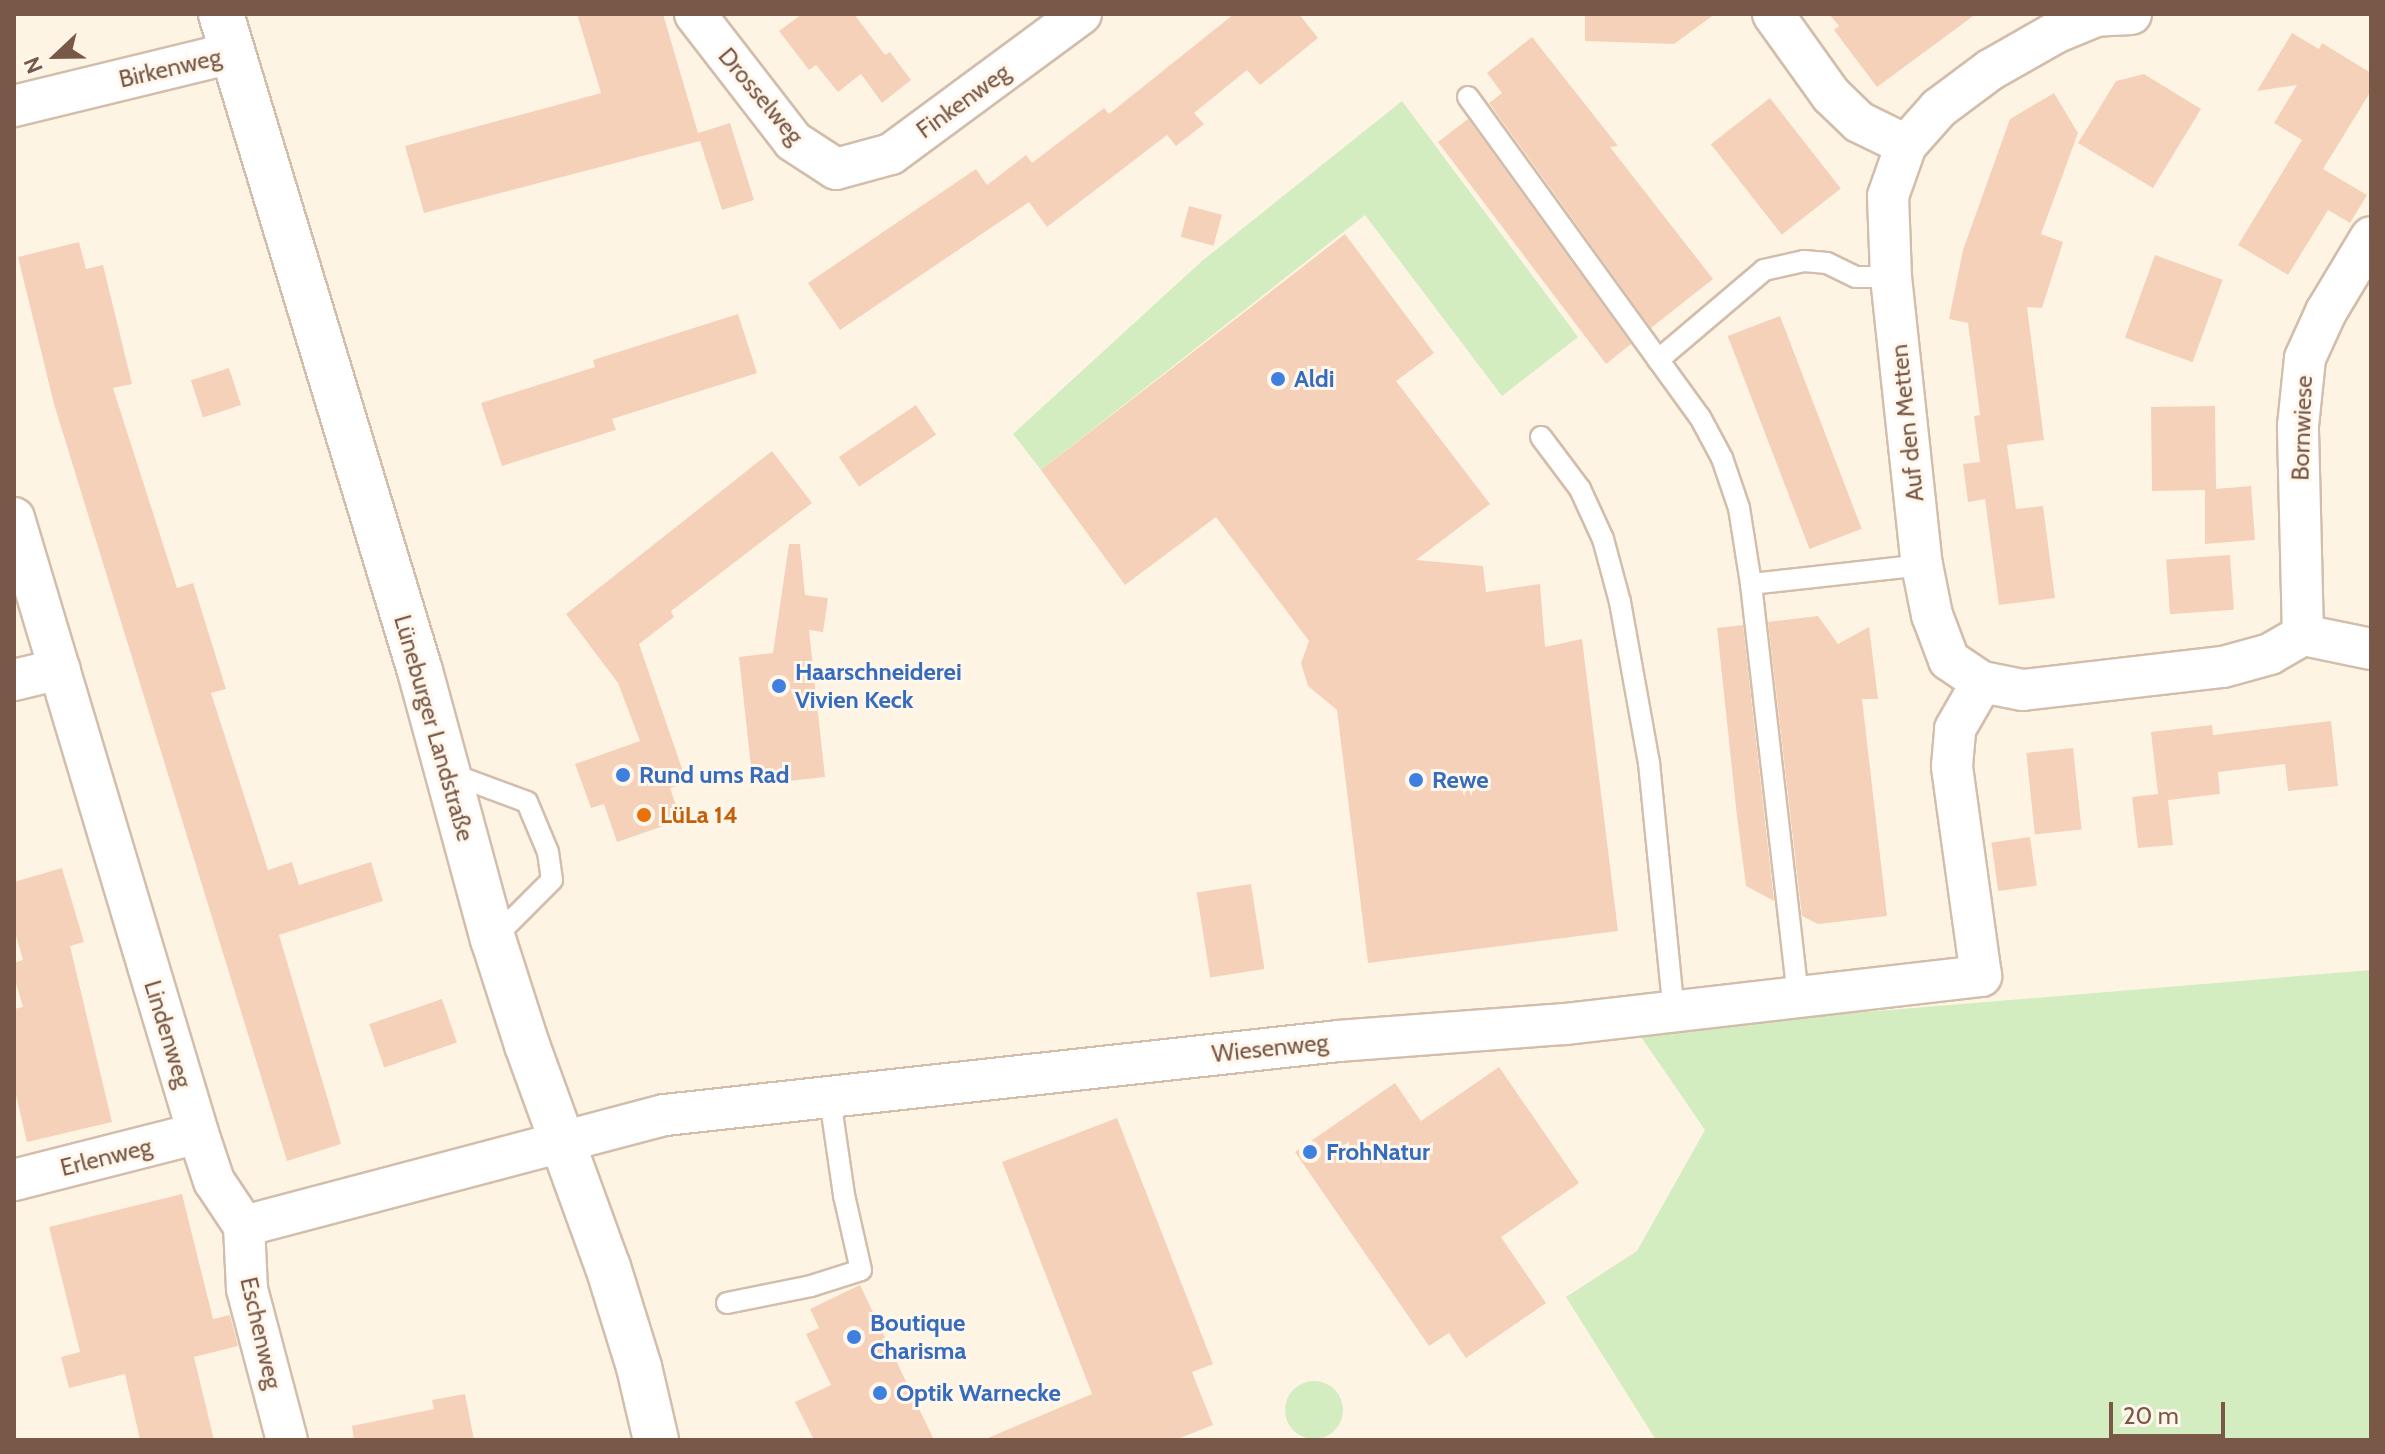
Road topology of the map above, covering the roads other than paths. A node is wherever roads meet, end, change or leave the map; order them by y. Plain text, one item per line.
1 (695, 14) edge
2 (1081, 14) edge
3 (1773, 14) edge
4 (2107, 15) edge
5 (226, 34) edge
6 (1468, 97) dead end
7 (14, 106) edge
8 (1906, 145) junction
9 (836, 169) joint
10 (2371, 237) edge
11 (1891, 277) junction
12 (1658, 360) junction
13 (1541, 437) dead end
14 (14, 518) edge
15 (1922, 565) junction
16 (1751, 584) junction
17 (2303, 635) junction
18 (2371, 649) edge
19 (60, 669) junction
20 (14, 680) edge
21 (1982, 682) junction
22 (447, 772) junction
23 (493, 939) junction
24 (1798, 997) junction
25 (1674, 1012) junction
26 (830, 1099) junction
27 (198, 1133) junction
28 (563, 1139) junction
29 (14, 1180) edge
30 (244, 1226) junction
31 (727, 1303) dead end
32 (287, 1440) edge
33 (656, 1440) edge

1 - 9 street, Drosselweg
2 - 9 street, Finkenweg
3 - 8 street
4 - 8 street, Auf den Metten
5 - 7 street, Birkenweg
5 - 22 main road, Lüneburger Landstraße
6 - 12 lane
8 - 11 street, Auf den Metten
10 - 17 street, Bornwiese
11 - 12 lane
11 - 15 street, Auf den Metten
12 - 16 lane
13 - 25 lane
14 - 19 street, Lindenweg
15 - 16 lane
15 - 21 street, Auf den Metten
16 - 24 lane
17 - 18 street
17 - 21 street, Auf den Metten
19 - 20 street
19 - 27 street, Lindenweg
21 - 24 street, Wiesenweg
22 - 23 main road, Lüneburger Landstraße
22 - 23 lane
23 - 28 main road, Lüneburger Landstraße
24 - 25 street, Wiesenweg
25 - 26 street, Wiesenweg
26 - 28 street, Wiesenweg
26 - 31 lane
27 - 29 street, Erlenweg
27 - 30 street, Lindenweg
28 - 30 street
28 - 33 main road, Lüneburger Landstraße
30 - 32 street, Eschenweg

